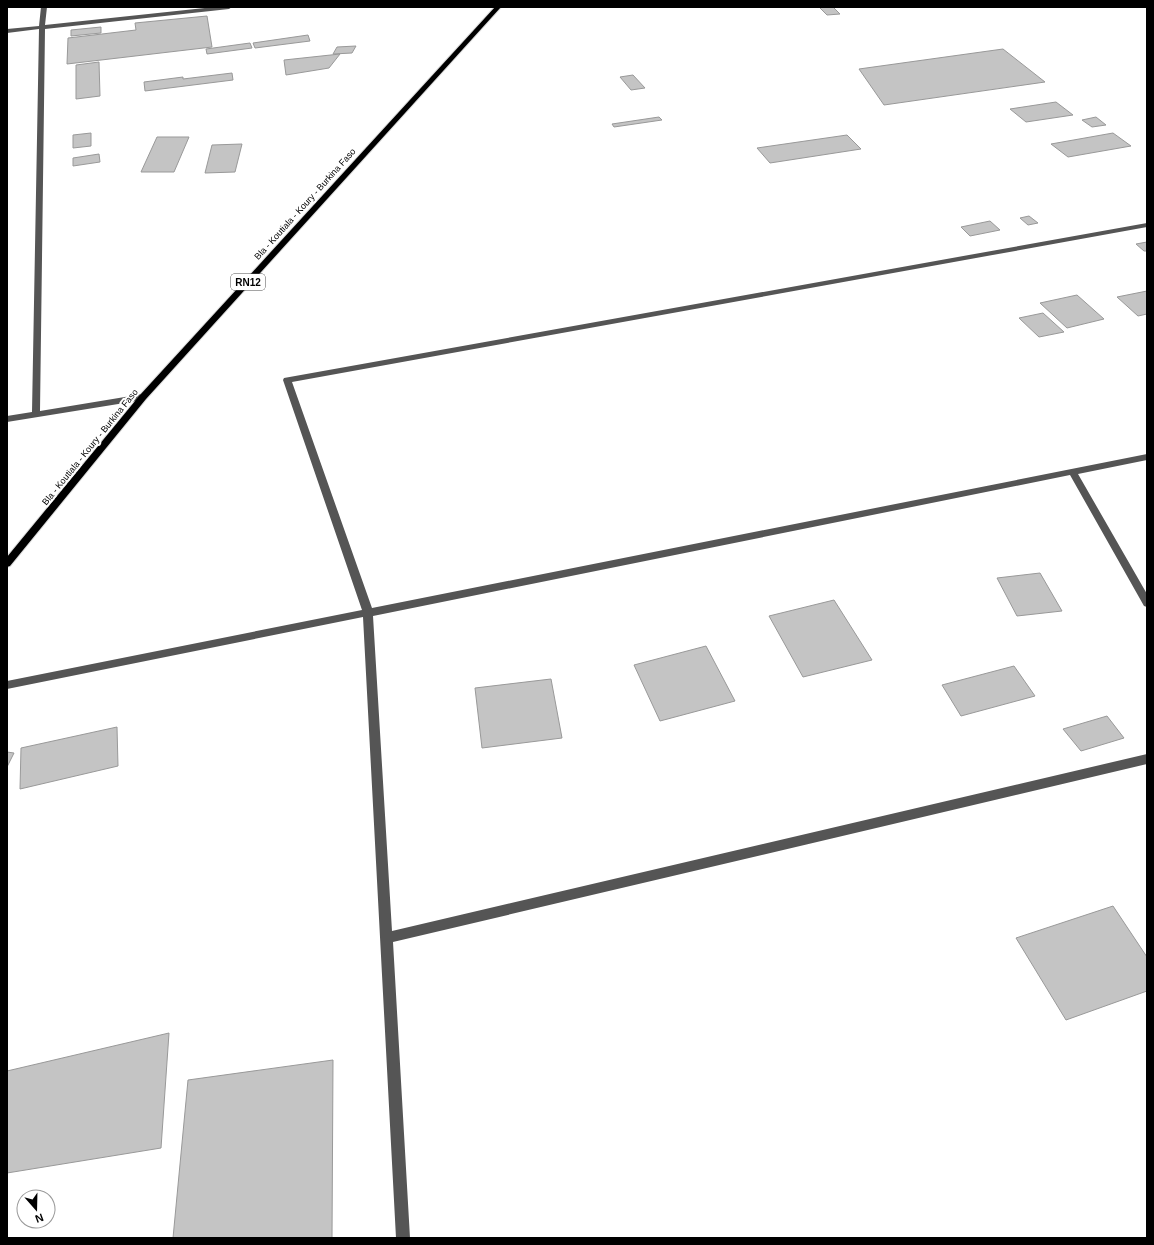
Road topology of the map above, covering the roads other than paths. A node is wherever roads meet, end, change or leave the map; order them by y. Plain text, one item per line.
1 (44, 7) edge
2 (228, 7) edge
3 (498, 7) edge
4 (42, 27) junction
5 (7, 31) edge
6 (1147, 225) edge
7 (143, 397) junction
8 (36, 414) junction
9 (7, 419) edge
10 (1147, 457) edge
11 (1073, 472) junction
12 (7, 564) edge
13 (1147, 603) edge
14 (368, 612) junction
15 (7, 685) edge
16 (1147, 760) edge
17 (386, 938) junction
18 (403, 1238) edge

1 - 4 street
2 - 4 street
3 - 7 main road, Bla - Koutiala - Koury - Burkina Faso / RN12
4 - 5 street
4 - 8 street
6 - 14 street
7 - 8 street
7 - 12 main road, Bla - Koutiala - Koury - Burkina Faso / RN12
8 - 9 street
10 - 11 street
11 - 13 street
11 - 14 street
14 - 15 street
14 - 17 street
16 - 17 street
17 - 18 street

